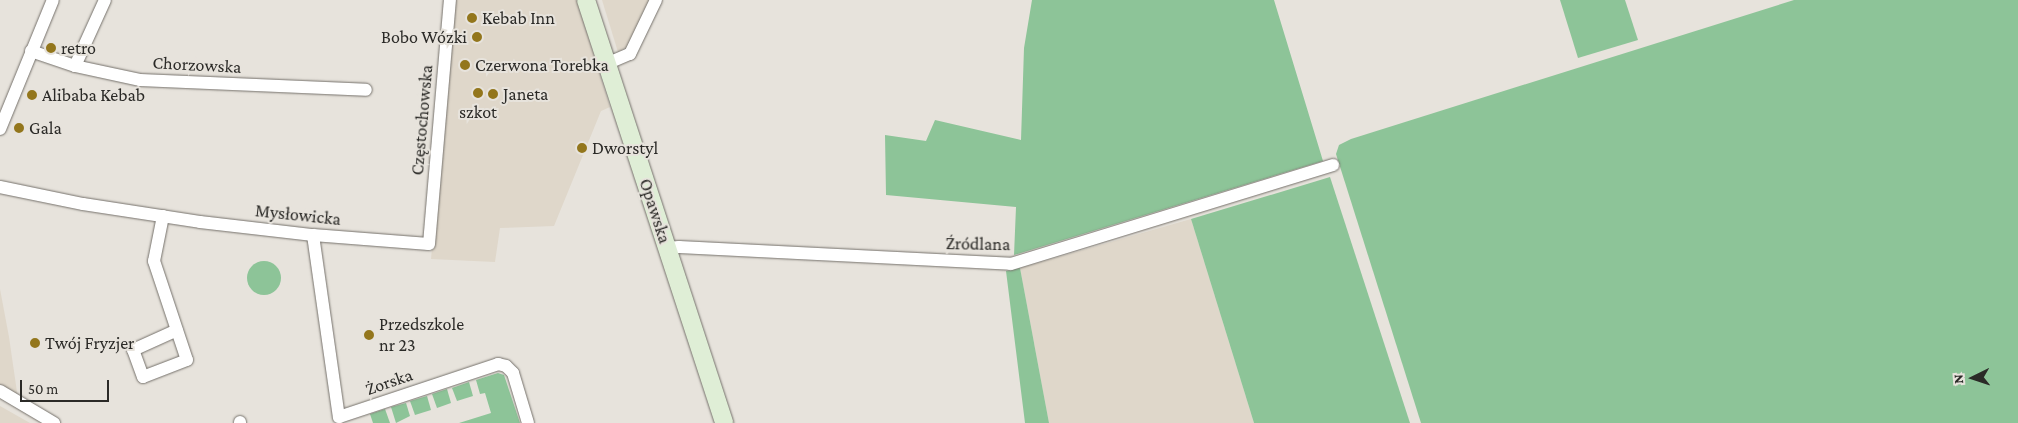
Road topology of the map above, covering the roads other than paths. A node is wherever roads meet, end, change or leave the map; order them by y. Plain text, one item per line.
1 (53, 0) edge
2 (105, 0) edge
3 (450, 0) edge
4 (586, 0) edge
5 (656, 0) edge
6 (31, 51) junction
7 (606, 64) junction
8 (75, 66) junction
9 (366, 90) dead end
10 (0, 128) edge
11 (1333, 165) dead end
12 (0, 187) edge
13 (163, 216) junction
14 (313, 236) junction
15 (429, 244) joint
16 (668, 248) junction
17 (177, 330) dead end
18 (0, 392) edge
19 (54, 423) edge
20 (528, 423) edge
21 (724, 423) edge

1 - 6 street
2 - 8 street
3 - 15 street, Częstochowska
4 - 7 main road, Opawska
5 - 7 street
6 - 8 street, Chorzowska
6 - 10 street
7 - 16 main road, Opawska
8 - 9 street, Chorzowska
11 - 16 street, Źródlana
12 - 13 street, Mysłowicka
13 - 14 street, Mysłowicka
13 - 17 street
14 - 15 street, Mysłowicka
14 - 20 street, Żorska
16 - 21 main road, Opawska
18 - 19 street

